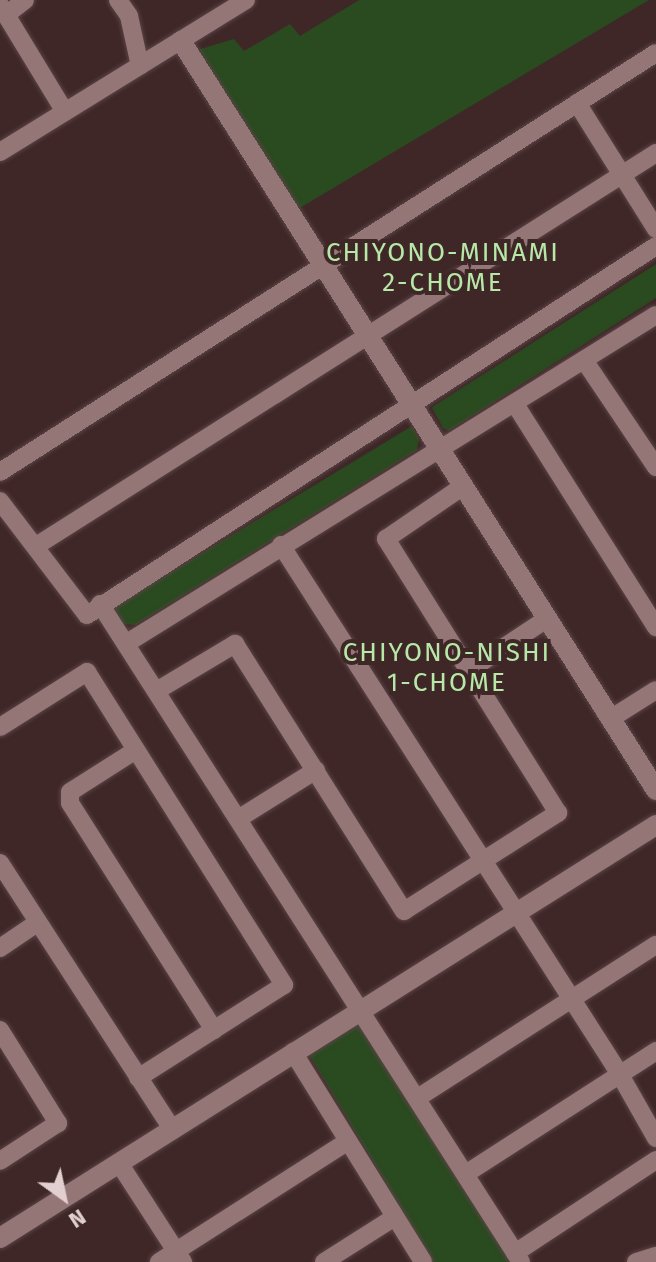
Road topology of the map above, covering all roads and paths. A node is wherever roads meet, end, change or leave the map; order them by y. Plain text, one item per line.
1 (25, 0) edge
2 (118, 0) edge
3 (246, 0) edge
4 (3, 10) edge
5 (181, 41) junction
6 (656, 53) edge
7 (140, 66) junction
8 (577, 103) junction
9 (65, 112) junction
10 (0, 152) edge
11 (656, 153) edge
12 (622, 174) junction
13 (656, 229) edge
14 (656, 246) edge
15 (322, 266) junction
16 (656, 315) edge
17 (366, 336) junction
18 (584, 360) junction
19 (515, 404) junction
20 (412, 406) junction
21 (438, 449) junction
22 (656, 467) edge
23 (0, 472) edge
24 (462, 487) junction
25 (0, 501) edge
26 (281, 545) junction
27 (36, 546) junction
28 (100, 604) junction
29 (545, 620) junction
30 (656, 627) edge
31 (127, 643) junction
32 (468, 671) junction
33 (158, 690) junction
34 (656, 690) edge
35 (610, 719) junction
36 (0, 727) edge
37 (136, 750) junction
38 (316, 770) junction
39 (656, 790) edge
40 (238, 819) junction
41 (656, 825) edge
42 (483, 862) junction
43 (0, 863) edge
44 (516, 914) junction
45 (37, 923) junction
46 (656, 945) edge
47 (0, 948) edge
48 (572, 999) junction
49 (362, 1008) junction
50 (0, 1030) edge
51 (214, 1030) junction
52 (656, 1051) edge
53 (293, 1052) junction
54 (619, 1073) junction
55 (138, 1078) junction
56 (419, 1097) junction
57 (172, 1129) junction
58 (656, 1138) edge
59 (347, 1142) junction
60 (656, 1160) edge
61 (0, 1161) edge
62 (119, 1163) junction
63 (467, 1173) junction
64 (395, 1217) junction
65 (0, 1238) edge
66 (656, 1256) edge
67 (180, 1257) edge
68 (518, 1257) edge
69 (159, 1262) edge
70 (324, 1262) edge
71 (423, 1262) edge
72 (636, 1262) edge

1 - 4 street
2 - 7 street
3 - 5 street
4 - 9 street
5 - 7 street
5 - 15 street
6 - 8 street
7 - 9 street
8 - 12 street
8 - 15 street
9 - 10 street
11 - 12 street
12 - 13 street
12 - 17 street
14 - 20 street
15 - 17 street
15 - 23 street
16 - 18 street
17 - 20 street
17 - 27 street
18 - 19 street
18 - 22 street
19 - 21 street
19 - 30 street
20 - 21 street
20 - 28 street
21 - 24 street
21 - 26 street
24 - 29 street
24 - 32 street
25 - 27 street
26 - 31 street
26 - 42 street
27 - 28 street
28 - 31 street
29 - 32 street
29 - 35 street
31 - 33 street
32 - 42 street
33 - 38 street
33 - 40 street
34 - 35 street
35 - 39 street
36 - 37 street
37 - 51 street
37 - 51 street
38 - 40 street
38 - 42 street
40 - 49 street
41 - 44 street
42 - 44 street
43 - 45 street
44 - 48 street
44 - 49 street
45 - 47 street
45 - 55 street
46 - 48 street
48 - 54 street
48 - 56 street
49 - 53 street
49 - 56 street
50 - 61 street
51 - 55 street
52 - 54 street
53 - 57 street
53 - 59 street
54 - 58 street
54 - 63 street
55 - 57 street
56 - 63 street
57 - 62 street
59 - 64 street
59 - 67 street
60 - 68 street
62 - 65 street
62 - 67 street
63 - 68 street
64 - 70 street
64 - 71 street
66 - 72 street
67 - 69 street

